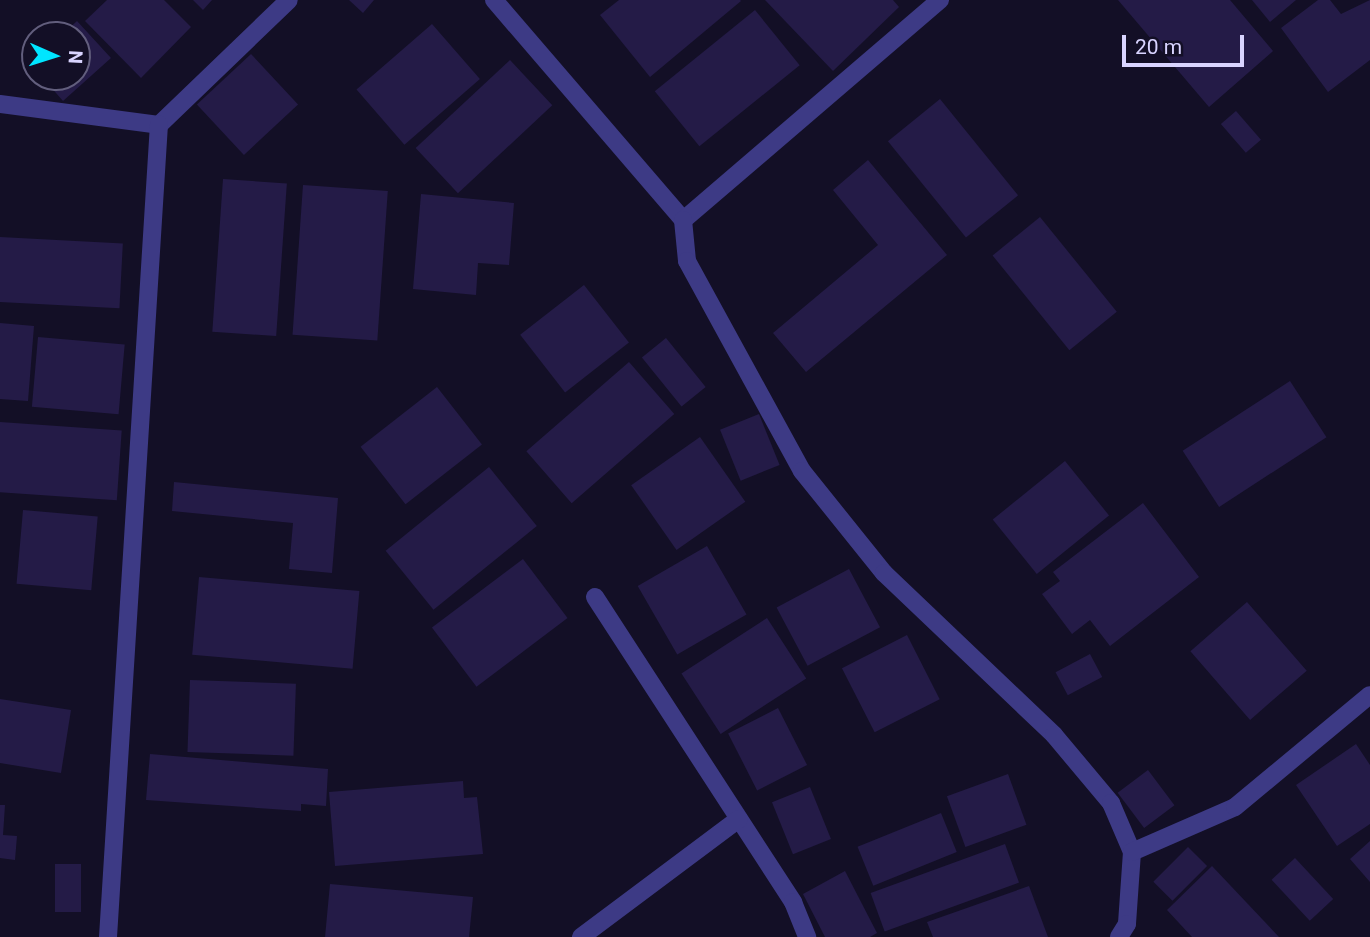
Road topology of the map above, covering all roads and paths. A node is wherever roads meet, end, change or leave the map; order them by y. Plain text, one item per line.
1 (289, 0) edge
2 (494, 0) edge
3 (940, 0) edge
4 (0, 104) edge
5 (159, 125) junction
6 (683, 220) junction
7 (595, 597) dead end
8 (1370, 695) edge
9 (739, 819) junction
10 (1132, 852) junction
11 (107, 937) edge
12 (581, 937) edge
13 (807, 937) edge
14 (1119, 937) edge

1 - 5 street
2 - 6 street
3 - 6 street
4 - 5 street
5 - 11 street
6 - 10 street
7 - 9 street
8 - 10 street
9 - 12 street
9 - 13 street
10 - 14 street

